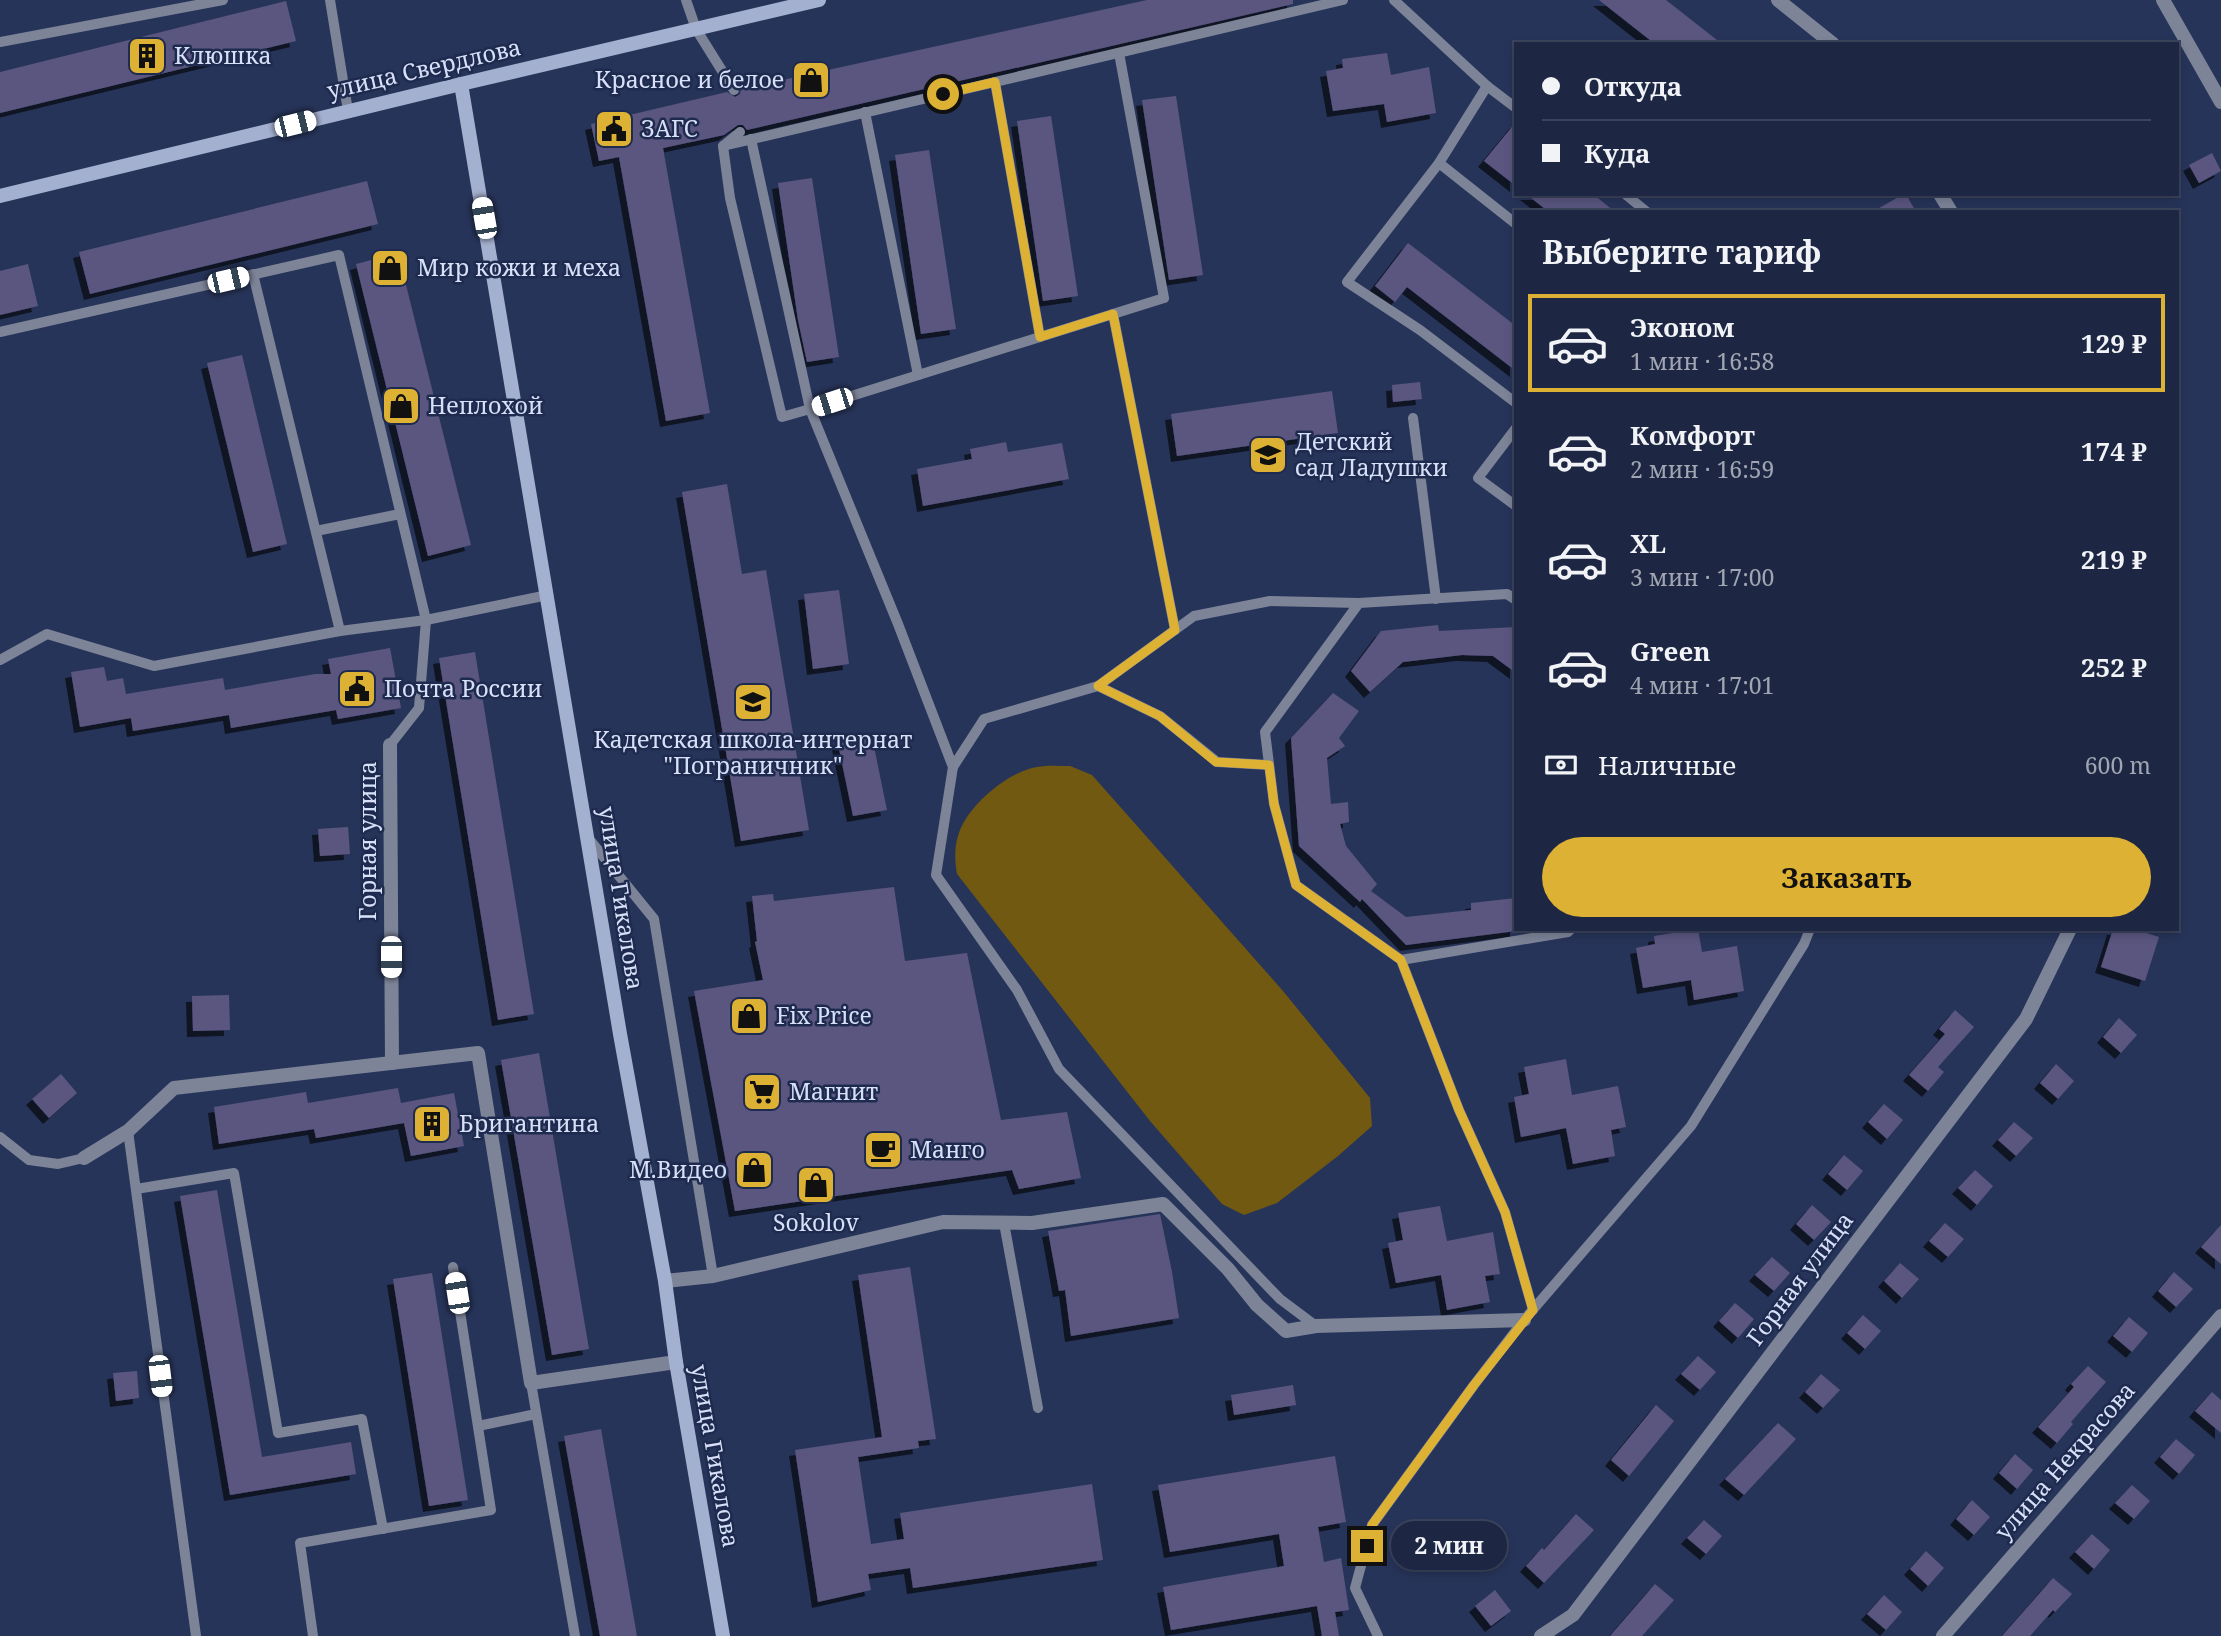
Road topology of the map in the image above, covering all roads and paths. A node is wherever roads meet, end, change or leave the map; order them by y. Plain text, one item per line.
1 (223, 0) edge
2 (330, 0) edge
3 (687, 0) edge
4 (819, 0) edge
5 (1343, 0) edge
6 (1394, 0) edge
7 (1778, 0) edge
8 (2163, 0) edge
9 (696, 29) junction
10 (0, 42) edge
11 (1830, 42) edge
12 (1119, 53) junction
13 (995, 82) junction
14 (461, 83) junction
15 (1487, 86) junction
16 (734, 90) dead end
17 (2221, 102) edge
18 (1514, 106) edge
19 (348, 111) junction
20 (865, 112) junction
21 (740, 132) dead end
22 (751, 139) junction
23 (723, 146) junction
24 (1440, 163) junction
25 (0, 196) edge
26 (1627, 196) edge
27 (1645, 210) edge
28 (1514, 222) edge
29 (253, 274) junction
30 (1113, 314) junction
31 (0, 332) edge
32 (1040, 337) junction
33 (918, 375) junction
34 (1514, 401) edge
35 (810, 409) junction
36 (1413, 418) dead end
37 (1514, 431) edge
38 (1514, 505) edge
39 (400, 514) junction
40 (316, 531) junction
41 (548, 595) junction
42 (1436, 599) junction
43 (1514, 599) edge
44 (1359, 603) junction
45 (426, 620) junction
46 (1175, 630) junction
47 (340, 631) junction
48 (0, 660) edge
49 (1098, 686) junction
50 (390, 744) joint
51 (1269, 765) junction
52 (953, 766) junction
53 (587, 837) junction
54 (1569, 931) edge
55 (1809, 931) edge
56 (2069, 931) edge
57 (1401, 960) junction
58 (392, 1063) junction
59 (128, 1131) junction
60 (0, 1137) edge
61 (84, 1158) joint
62 (135, 1189) junction
63 (1004, 1223) junction
64 (453, 1267) dead end
65 (713, 1276) junction
66 (665, 1281) junction
67 (1528, 1315) junction
68 (2221, 1316) edge
69 (1316, 1326) junction
70 (676, 1362) junction
71 (531, 1383) junction
72 (1038, 1408) dead end
73 (536, 1414) junction
74 (478, 1426) junction
75 (383, 1529) junction
76 (196, 1636) edge
77 (313, 1636) edge
78 (575, 1636) edge
79 (723, 1636) edge
80 (1378, 1636) edge
81 (1541, 1636) edge
82 (1943, 1636) edge

1 - 10 lane
2 - 19 lane
3 - 9 lane
4 - 9 main road, улица Свердлова
5 - 12 lane
6 - 15 lane
7 - 11 street
8 - 17 street
9 - 14 main road, улица Свердлова
9 - 16 lane
12 - 13 lane
12 - 30 lane
13 - 20 lane
13 - 32 lane
14 - 19 main road, улица Свердлова
14 - 41 main road, улица Гикалова
15 - 18 lane
15 - 24 lane
19 - 25 main road, улица Свердлова
20 - 22 lane
20 - 33 lane
21 - 23 lane
22 - 23 lane
22 - 35 lane
23 - 35 lane
24 - 28 lane
24 - 34 lane
26 - 27 lane
29 - 31 lane
29 - 39 lane
29 - 40 lane
30 - 32 lane
30 - 46 lane
32 - 33 lane
33 - 35 lane
35 - 52 lane
36 - 42 lane
37 - 38 lane
39 - 40 lane
39 - 45 lane
40 - 47 lane
41 - 45 lane
41 - 53 main road, улица Гикалова
42 - 43 lane
42 - 44 lane
44 - 46 lane
44 - 51 lane
45 - 47 lane
45 - 50 lane
46 - 49 lane
47 - 48 lane
49 - 51 lane
49 - 52 lane
50 - 58 street, Горная улица
51 - 57 lane
52 - 69 lane
53 - 65 lane
53 - 66 main road, улица Гикалова
54 - 57 lane
55 - 67 lane
56 - 81 street, Горная улица
57 - 67 lane
58 - 59 street
58 - 71 street
59 - 61 street
59 - 62 lane
60 - 61 lane
62 - 75 lane
62 - 76 lane
63 - 65 street
63 - 69 street
63 - 72 lane
64 - 74 lane
65 - 66 street
66 - 70 main road, улица Гикалова
67 - 69 street
67 - 80 lane
68 - 82 street, улица Некрасова
70 - 71 street
70 - 79 main road, улица Гикалова
71 - 73 lane
73 - 74 lane
73 - 78 lane
74 - 75 lane
75 - 77 lane

